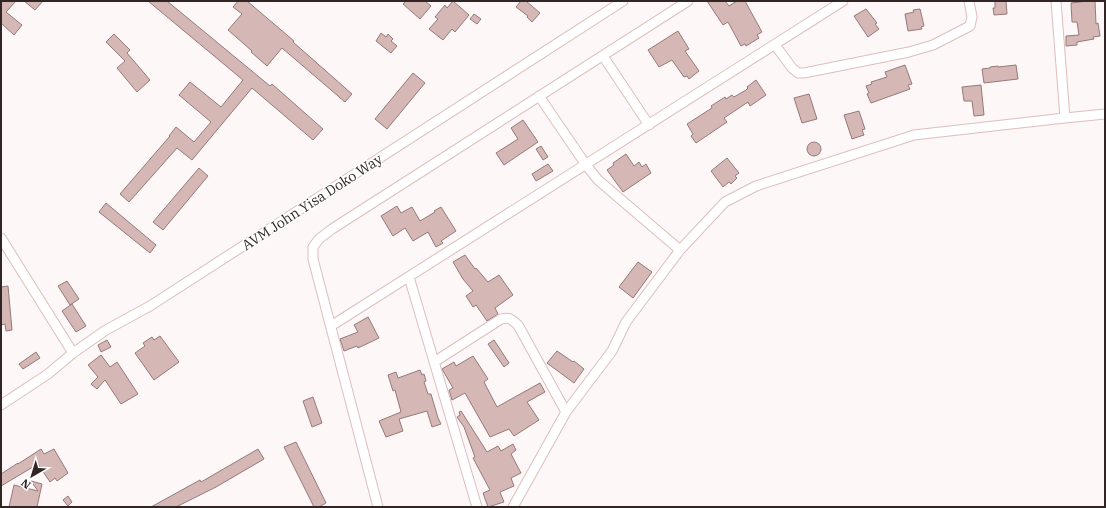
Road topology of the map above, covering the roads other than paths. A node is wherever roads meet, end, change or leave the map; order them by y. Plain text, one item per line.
1 (623, 1) edge
2 (688, 1) edge
3 (843, 1) edge
4 (969, 1) edge
5 (1056, 1) edge
6 (775, 45) junction
7 (603, 56) junction
8 (539, 96) junction
9 (1105, 114) edge
10 (1065, 118) junction
11 (649, 125) junction
12 (586, 165) junction
13 (1, 238) edge
14 (680, 250) junction
15 (409, 277) junction
16 (331, 326) junction
17 (74, 353) junction
18 (434, 362) junction
19 (1, 404) edge
20 (566, 412) junction
21 (378, 507) edge
22 (477, 507) edge
23 (513, 507) edge

1 - 17 street, AVM John Yisa Doko Way
2 - 7 street
3 - 6 street
4 - 6 street
5 - 10 street
6 - 11 street
7 - 8 street
7 - 11 street
8 - 12 street
8 - 16 street
9 - 10 street
10 - 14 street
11 - 12 street
12 - 14 street
12 - 15 street
13 - 17 street
14 - 20 street
15 - 16 street
15 - 18 street
16 - 21 street
17 - 19 street, AVM John Yisa Doko Way
18 - 20 street
18 - 22 street
20 - 23 street

